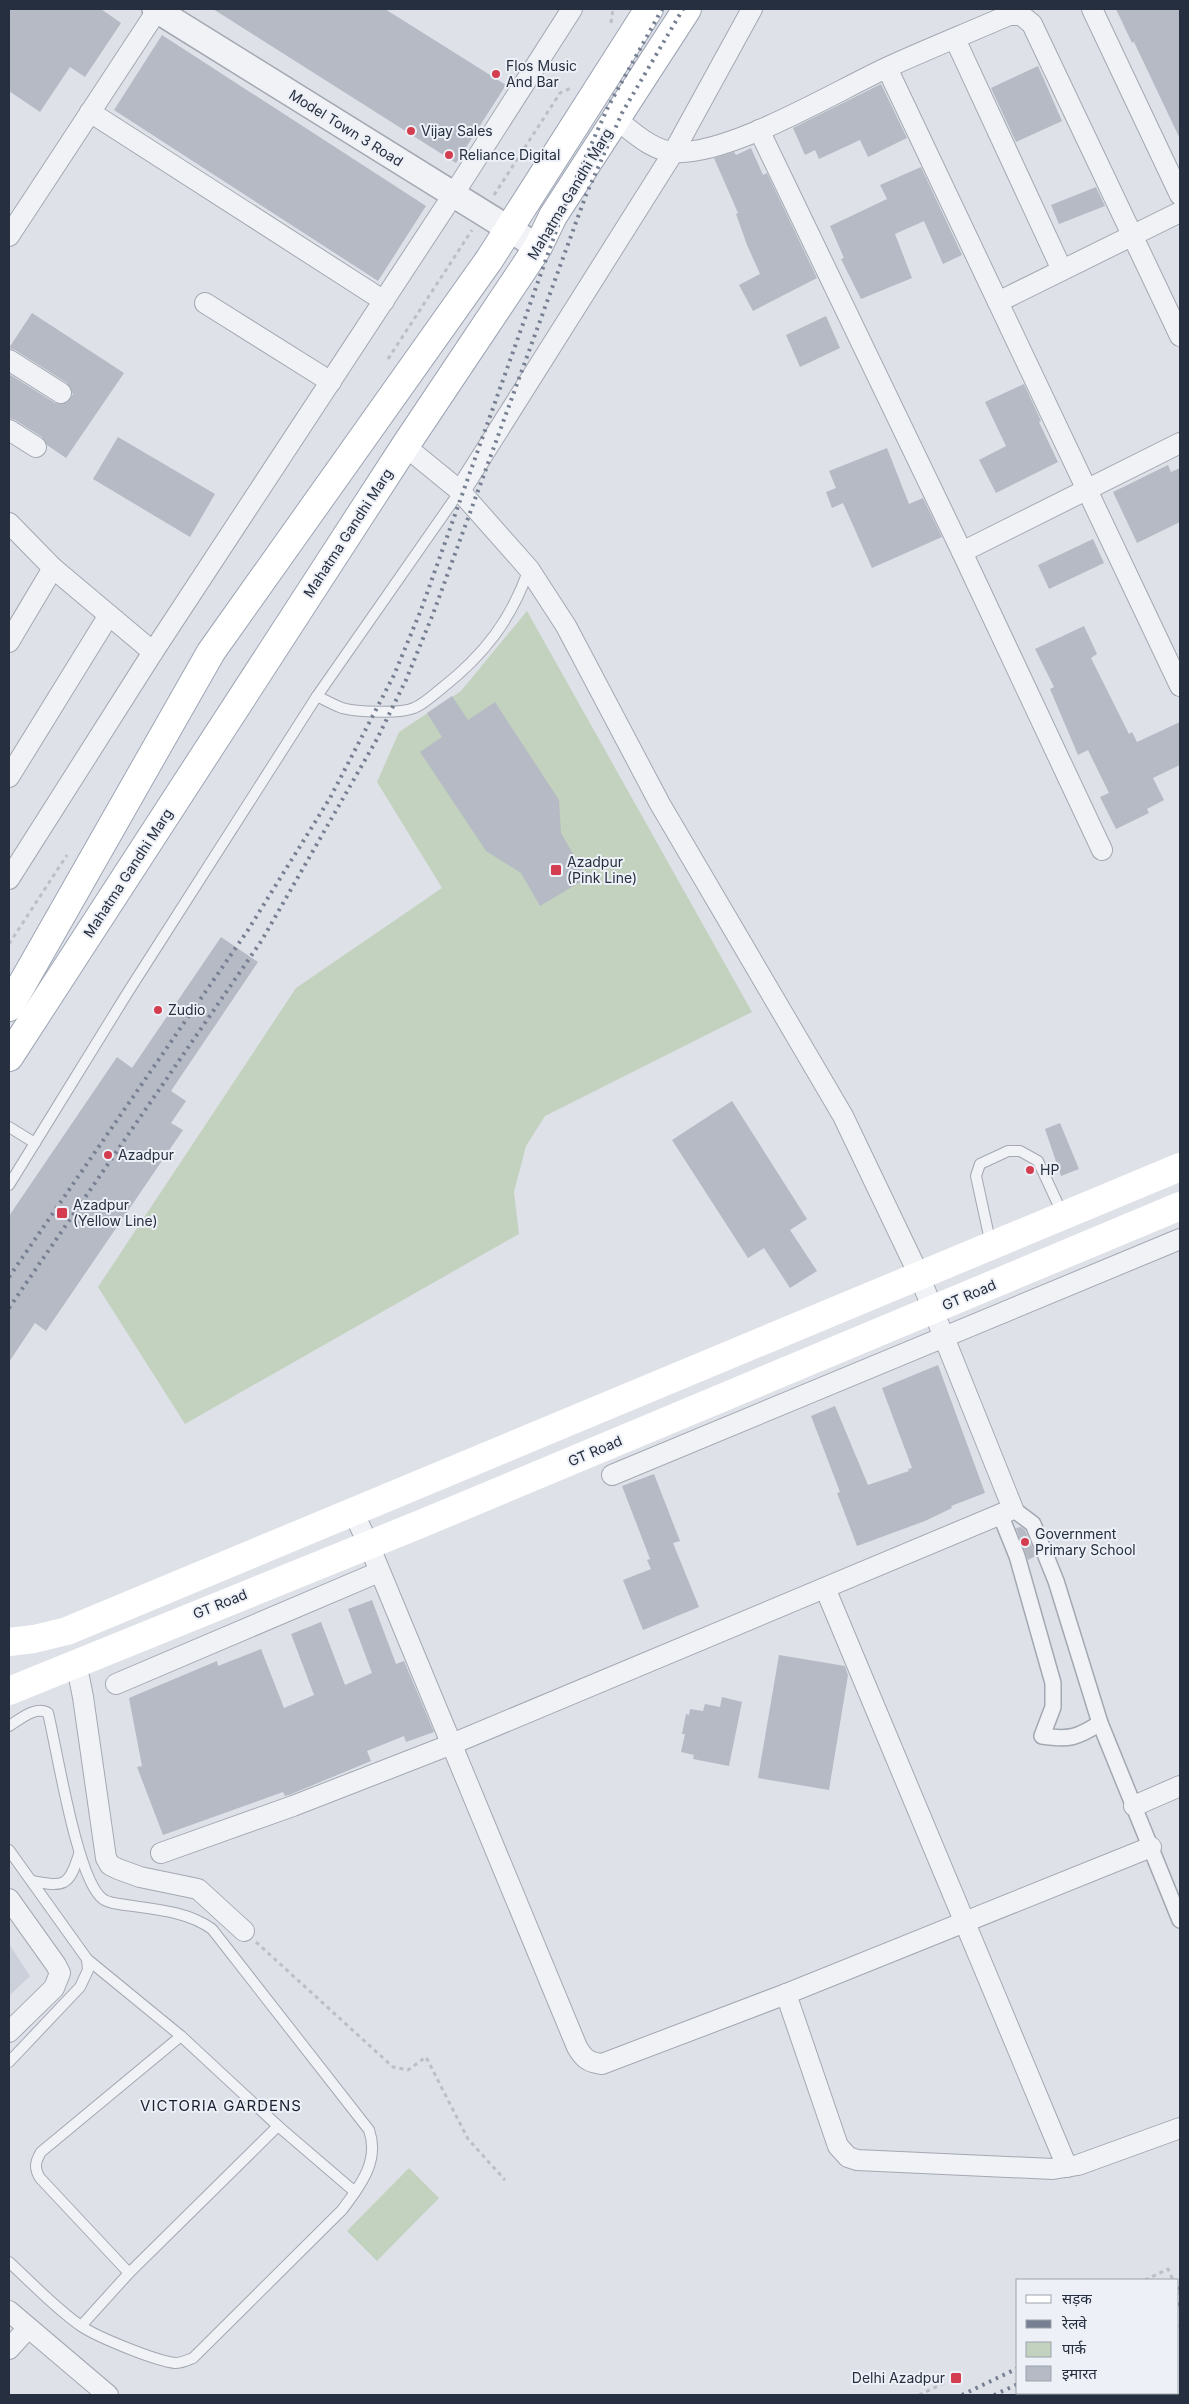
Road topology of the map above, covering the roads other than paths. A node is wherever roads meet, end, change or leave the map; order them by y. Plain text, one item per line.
1 (156, 9) edge
2 (572, 9) edge
3 (649, 9) edge
4 (687, 9) edge
5 (752, 9) edge
6 (1092, 9) edge
7 (955, 39) junction
8 (887, 68) junction
9 (90, 112) junction
10 (616, 119) junction
11 (759, 130) junction
12 (673, 152) junction
13 (454, 195) junction
14 (1180, 195) edge
15 (1180, 212) edge
16 (508, 229) junction
17 (1133, 235) junction
18 (9, 236) edge
19 (538, 248) junction
20 (1062, 270) junction
21 (384, 301) junction
22 (998, 302) junction
23 (205, 303) dead end
24 (1180, 336) edge
25 (9, 360) edge
26 (330, 382) junction
27 (61, 393) dead end
28 (9, 430) edge
29 (1180, 444) edge
30 (405, 446) junction
31 (36, 447) dead end
32 (460, 491) junction
33 (1088, 491) junction
34 (9, 523) edge
35 (962, 552) junction
36 (53, 568) junction
37 (529, 569) junction
38 (109, 615) junction
39 (9, 642) edge
40 (153, 652) junction
41 (1180, 686) edge
42 (318, 696) junction
43 (9, 777) edge
44 (1102, 850) dead end
45 (9, 880) edge
46 (9, 1007) edge
47 (9, 1057) edge
48 (9, 1126) edge
49 (35, 1143) junction
50 (1180, 1168) edge
51 (9, 1185) edge
52 (1180, 1206) edge
53 (1064, 1216) junction
54 (1180, 1239) edge
55 (991, 1246) junction
56 (919, 1275) junction
57 (933, 1310) junction
58 (943, 1337) junction
59 (612, 1475) dead end
60 (353, 1512) junction
61 (1007, 1512) junction
62 (369, 1545) junction
63 (379, 1572) junction
64 (825, 1588) junction
65 (9, 1642) edge
66 (76, 1662) junction
67 (116, 1684) dead end
68 (9, 1691) edge
69 (1100, 1723) junction
70 (9, 1726) edge
71 (452, 1744) junction
72 (1180, 1786) edge
73 (1134, 1806) junction
74 (1151, 1847) junction
75 (9, 1850) edge
76 (160, 1853) dead end
77 (79, 1854) junction
78 (32, 1881) junction
79 (9, 1899) edge
80 (1180, 1920) edge
81 (964, 1923) junction
82 (244, 1931) road end
83 (87, 1959) junction
84 (786, 1994) junction
85 (9, 2032) edge
86 (181, 2036) junction
87 (9, 2062) edge
88 (278, 2126) junction
89 (1180, 2128) edge
90 (1067, 2167) junction
91 (356, 2192) junction
92 (9, 2262) edge
93 (129, 2273) junction
94 (9, 2311) edge
95 (81, 2326) junction
96 (28, 2328) junction
97 (9, 2348) edge
98 (108, 2395) edge

1 - 9 street
1 - 13 street, Model Town 3 Road
2 - 13 street
3 - 16 main road
4 - 10 main road, Mahatma Gandhi Marg
5 - 12 street
6 - 14 street
7 - 8 street
7 - 17 street
7 - 20 street
8 - 11 street
8 - 22 street
9 - 18 street
9 - 21 street
10 - 12 street
10 - 19 main road, Mahatma Gandhi Marg
11 - 12 street
11 - 35 street
12 - 32 street
13 - 16 street, Model Town 3 Road
13 - 21 street
15 - 17 street
16 - 19 street, Model Town 3 Road
16 - 46 main road
17 - 20 street
17 - 24 street
19 - 30 main road, Mahatma Gandhi Marg
20 - 22 street
21 - 26 street
22 - 33 street
23 - 26 street
25 - 27 street
26 - 40 street
28 - 31 street
29 - 33 street
30 - 32 street
30 - 47 main road, Mahatma Gandhi Marg
32 - 37 street
32 - 42 lane
33 - 35 street
33 - 41 street
34 - 36 street
35 - 44 street
36 - 38 street
36 - 39 street
37 - 42 lane
37 - 56 street
38 - 40 street
38 - 43 street
40 - 45 street
42 - 49 lane
48 - 49 lane
49 - 51 lane
50 - 53 main road
52 - 57 main road, GT Road
53 - 55 main road
53 - 55 lane
54 - 58 street
55 - 56 main road
56 - 57 street
56 - 60 main road
57 - 58 street
57 - 62 main road, GT Road
58 - 59 street
58 - 61 street
60 - 62 street
60 - 65 main road
61 - 64 street
61 - 69 street
61 - 69 street
62 - 63 street
62 - 66 main road, GT Road
63 - 67 street
63 - 71 street
64 - 71 street
64 - 81 street
66 - 68 main road, GT Road
66 - 82 street
69 - 73 street
70 - 77 lane
71 - 76 street
71 - 84 street
72 - 73 street
73 - 74 street
74 - 80 street
74 - 81 street
75 - 78 lane
77 - 78 lane
77 - 91 lane
78 - 83 lane
79 - 85 street
81 - 84 street
81 - 90 street
83 - 86 lane
83 - 87 lane
84 - 90 street
86 - 88 lane
86 - 93 lane
88 - 91 lane
88 - 93 lane
89 - 90 street
91 - 95 lane
92 - 95 lane
93 - 95 lane
94 - 96 street
96 - 97 street
96 - 98 street

